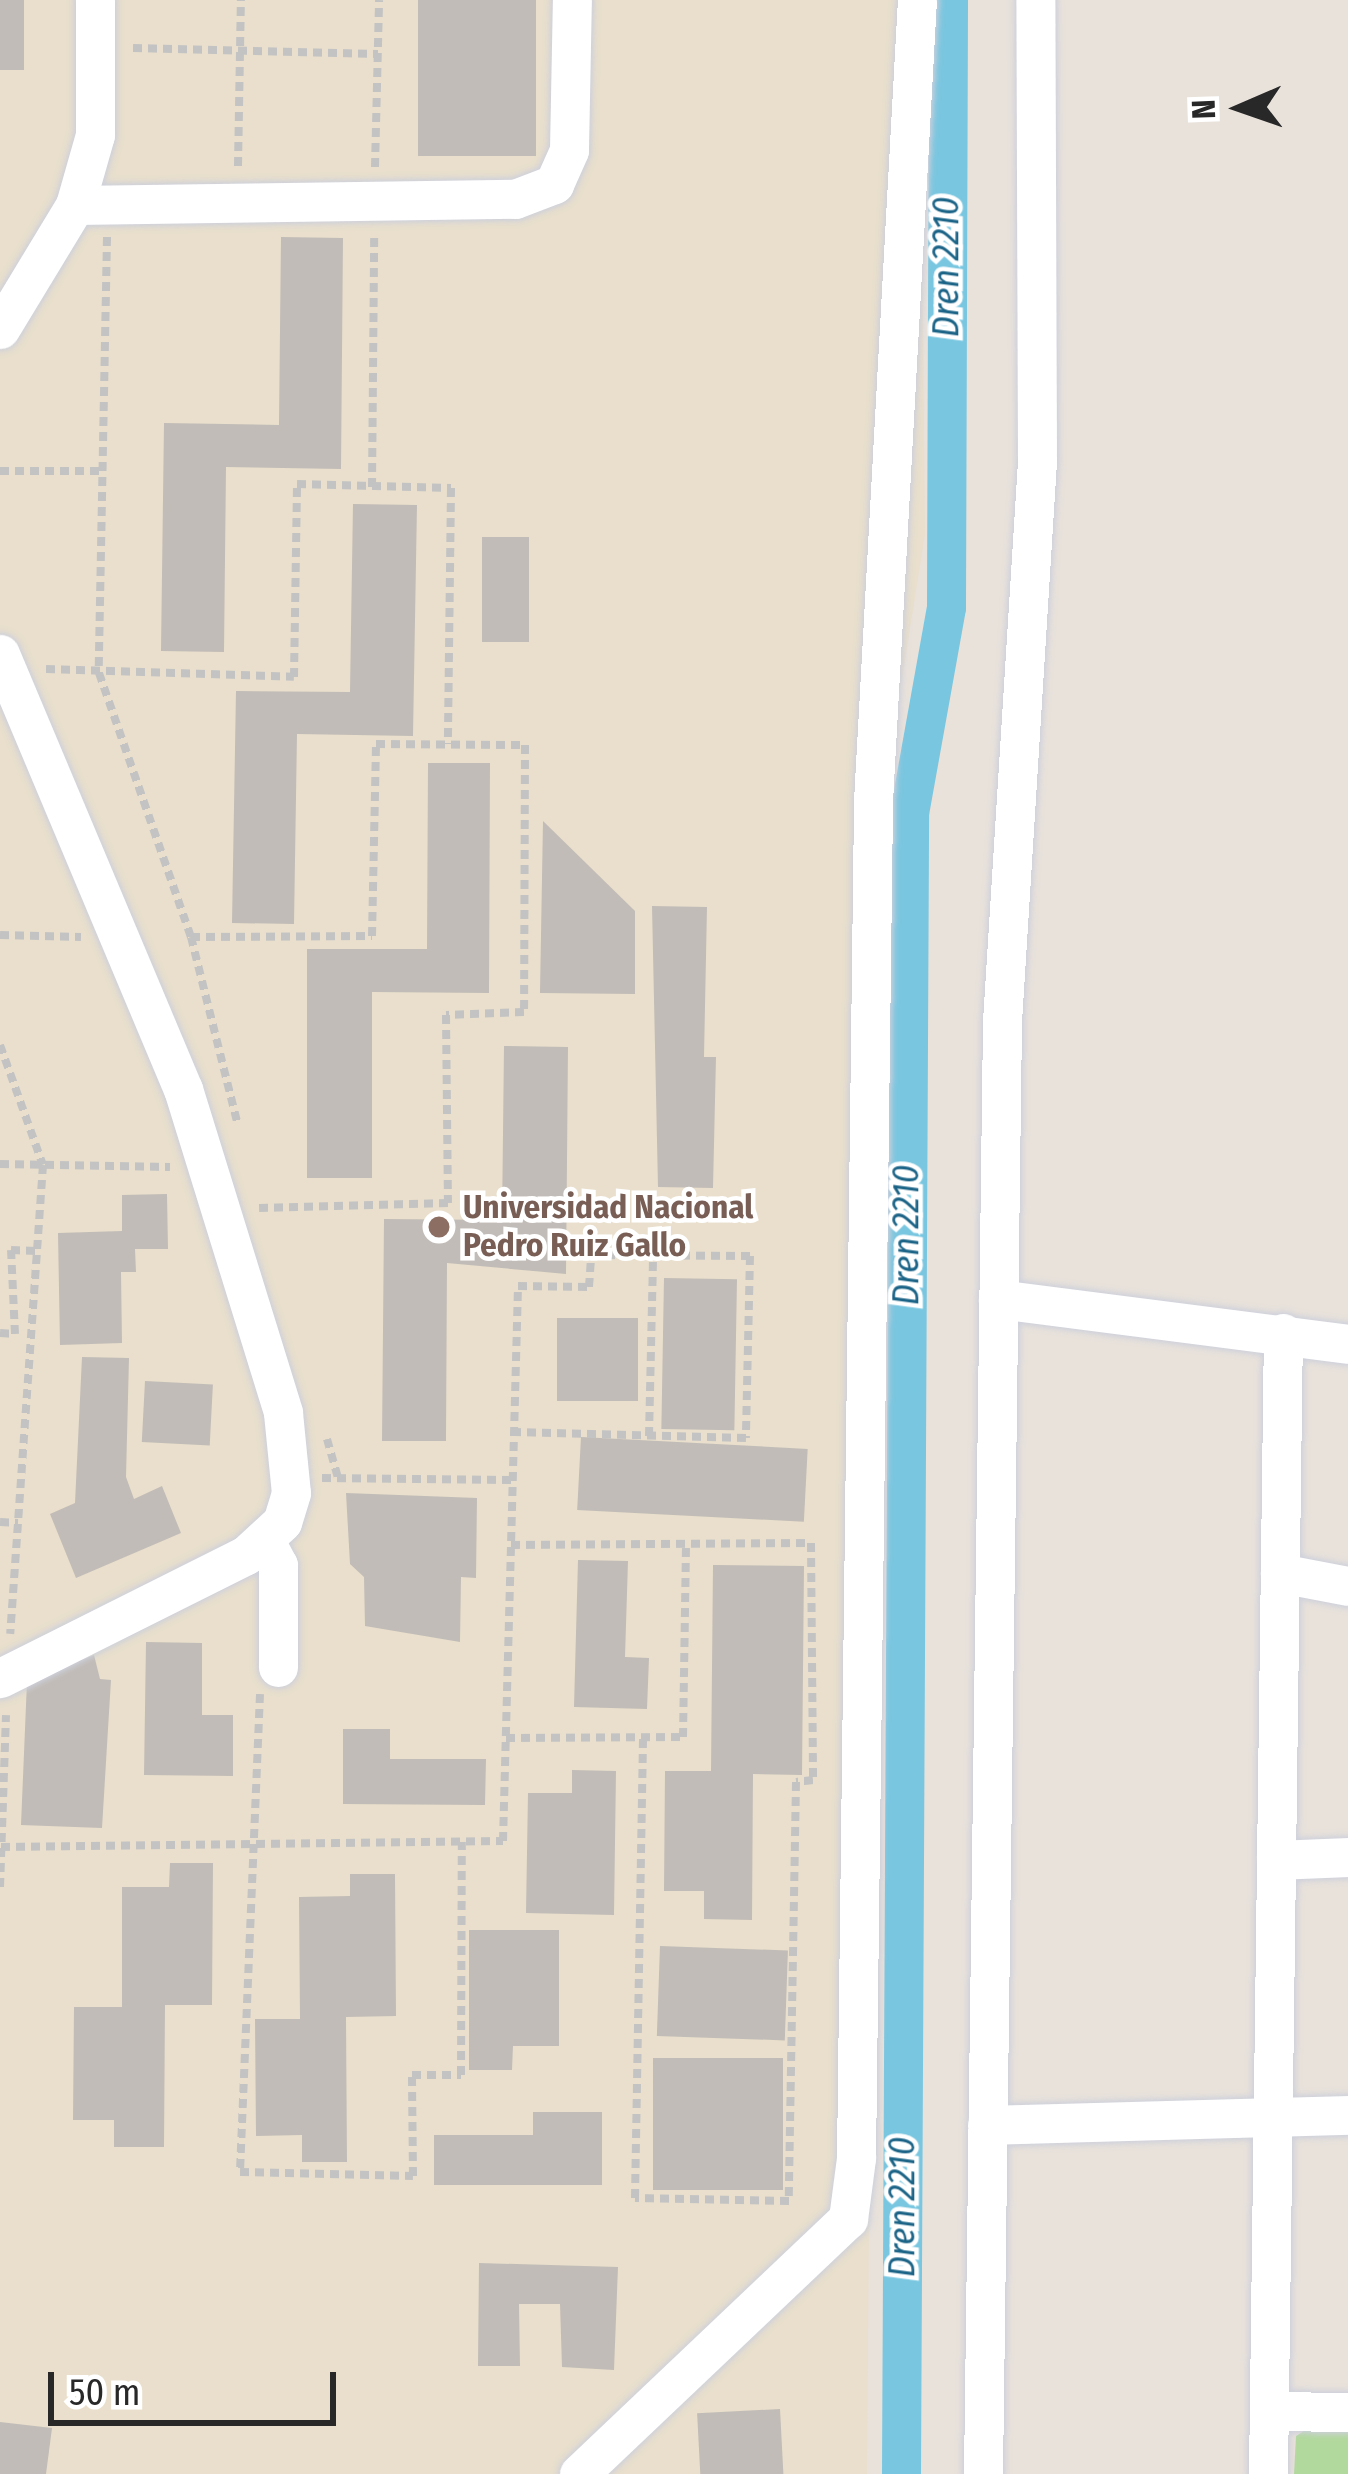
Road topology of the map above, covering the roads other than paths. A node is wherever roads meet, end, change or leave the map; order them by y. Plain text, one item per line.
1 (95, 0) edge
2 (572, 0) edge
3 (917, 0) edge
4 (1035, 0) edge
5 (92, 202) junction
6 (15, 288) edge
7 (0, 328) edge
8 (18, 659) edge
9 (998, 1299) junction
10 (1282, 1333) junction
11 (1348, 1344) edge
12 (263, 1539) junction
13 (1280, 1573) junction
14 (1348, 1586) edge
15 (278, 1667) road end
16 (4, 1677) edge
17 (1348, 1857) edge
18 (1276, 1860) junction
19 (1348, 2115) edge
20 (1273, 2117) junction
21 (987, 2125) junction
22 (1269, 2411) junction
23 (1348, 2412) edge
24 (579, 2474) edge
25 (983, 2474) edge
26 (1268, 2474) edge

1 - 5 street
2 - 5 street
3 - 24 street
4 - 9 street
5 - 6 street
6 - 7 street
8 - 12 street
9 - 10 street
9 - 21 street
10 - 11 street
10 - 13 street
12 - 15 street
12 - 16 street
13 - 14 street
13 - 18 street
17 - 18 street
18 - 20 street
19 - 20 street
20 - 21 street
20 - 22 street
21 - 25 street
22 - 23 street
22 - 26 street

